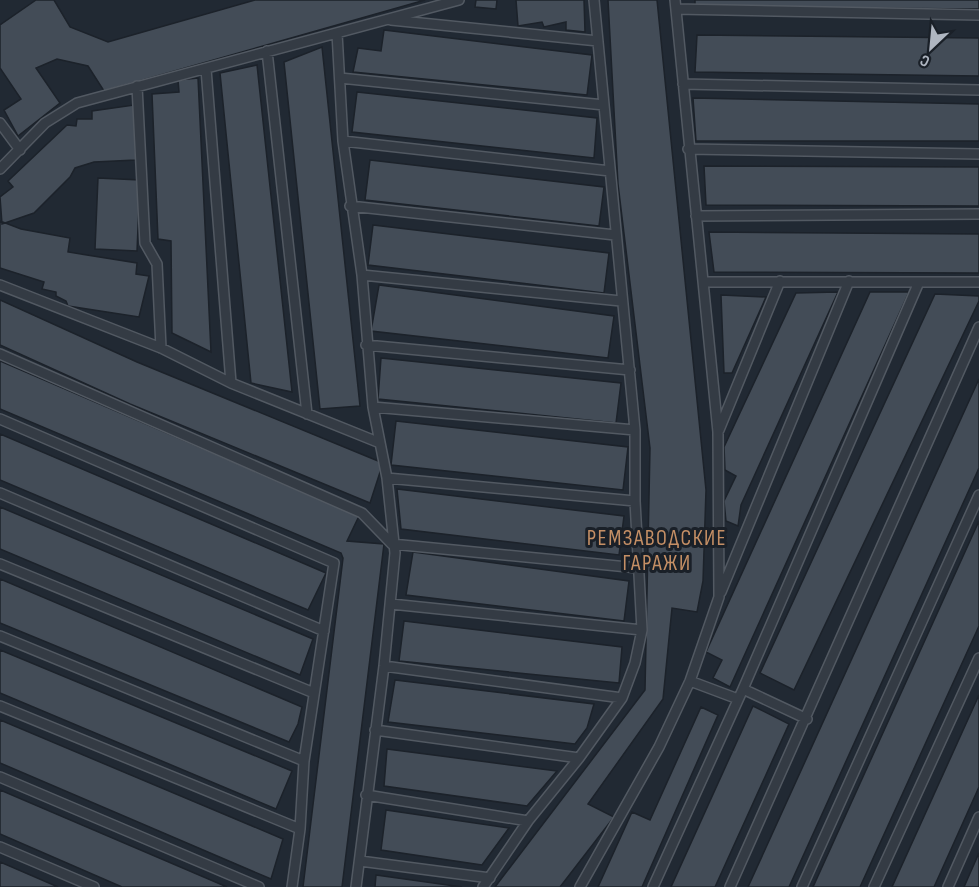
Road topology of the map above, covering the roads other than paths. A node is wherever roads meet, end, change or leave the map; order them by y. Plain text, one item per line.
1 (459, 0) edge
2 (594, 0) edge
3 (676, 4) edge
4 (979, 15) edge
5 (384, 20) junction
6 (337, 33) junction
7 (598, 41) junction
8 (267, 51) junction
9 (206, 69) junction
10 (340, 78) junction
11 (683, 84) junction
12 (137, 86) junction
13 (979, 90) edge
14 (604, 105) junction
15 (0, 123) edge
16 (343, 141) junction
17 (688, 149) junction
18 (20, 150) junction
19 (979, 154) edge
20 (0, 169) edge
21 (610, 171) junction
22 (350, 206) junction
23 (979, 214) edge
24 (696, 216) junction
25 (615, 235) junction
26 (362, 275) junction
27 (780, 281) junction
28 (849, 281) junction
29 (703, 282) junction
30 (919, 282) junction
31 (979, 282) edge
32 (0, 285) edge
33 (621, 301) junction
34 (979, 327) edge
35 (366, 345) junction
36 (161, 348) junction
37 (0, 354) edge
38 (630, 370) junction
39 (231, 383) junction
40 (373, 407) junction
41 (307, 414) junction
42 (0, 419) edge
43 (635, 430) junction
44 (718, 432) junction
45 (380, 443) junction
46 (387, 478) junction
47 (0, 494) edge
48 (979, 495) edge
49 (635, 501) junction
50 (392, 544) junction
51 (0, 564) edge
52 (638, 568) junction
53 (719, 597) junction
54 (391, 604) junction
55 (642, 630) junction
56 (324, 631) junction
57 (0, 636) edge
58 (979, 658) edge
59 (384, 666) junction
60 (690, 681) junction
61 (743, 689) junction
62 (314, 693) junction
63 (622, 698) junction
64 (738, 699) junction
65 (0, 706) edge
66 (807, 719) junction
67 (375, 730) junction
68 (579, 758) junction
69 (304, 761) junction
70 (0, 777) edge
71 (366, 795) junction
72 (979, 817) edge
73 (528, 821) junction
74 (300, 829) junction
75 (0, 847) edge
76 (360, 861) junction
77 (490, 878) junction
78 (94, 887) edge
79 (259, 887) edge
80 (291, 887) edge
81 (356, 887) edge
82 (483, 887) edge
83 (580, 887) edge
84 (654, 887) edge
85 (730, 887) edge
86 (802, 887) edge
87 (874, 887) edge
88 (948, 887) edge

1 - 5 lane
2 - 7 lane
3 - 4 lane
3 - 11 lane
5 - 6 lane
5 - 7 lane
6 - 8 lane
6 - 10 lane
7 - 14 lane
8 - 9 lane
8 - 41 lane
9 - 12 lane
9 - 39 lane
10 - 14 lane
10 - 16 lane
11 - 13 lane
11 - 17 lane
12 - 18 lane
12 - 36 lane
14 - 21 lane
15 - 18 lane
16 - 21 lane
16 - 22 lane
17 - 19 lane
17 - 24 lane
18 - 20 lane
21 - 25 lane
22 - 25 lane
22 - 26 lane
23 - 24 lane
24 - 29 lane
25 - 33 lane
26 - 33 lane
26 - 35 lane
27 - 28 lane
27 - 29 lane
27 - 44 lane
28 - 30 lane
28 - 53 lane
29 - 44 lane
30 - 31 lane
30 - 61 lane
32 - 36 lane
33 - 38 lane
34 - 66 lane
35 - 38 lane
35 - 40 lane
36 - 39 lane
37 - 50 lane
38 - 43 lane
39 - 41 lane
40 - 43 lane
40 - 45 lane
41 - 45 lane
42 - 56 lane
43 - 49 lane
44 - 53 lane
45 - 46 lane
46 - 49 lane
46 - 50 lane
47 - 56 lane
48 - 86 lane
49 - 52 lane
50 - 52 lane
50 - 54 lane
51 - 62 lane
52 - 55 lane
53 - 60 lane
54 - 55 lane
54 - 59 lane
55 - 63 lane
56 - 62 lane
57 - 69 lane
58 - 87 lane
59 - 63 lane
59 - 67 lane
60 - 64 lane
60 - 83 lane
61 - 64 lane
61 - 66 lane
62 - 69 lane
63 - 68 lane
64 - 84 lane
65 - 74 lane
66 - 85 lane
67 - 68 lane
67 - 71 lane
68 - 73 lane
69 - 74 lane
70 - 79 lane
71 - 73 lane
71 - 76 lane
72 - 88 lane
73 - 77 lane
74 - 80 lane
75 - 78 lane
76 - 77 lane
76 - 81 lane
77 - 82 lane

